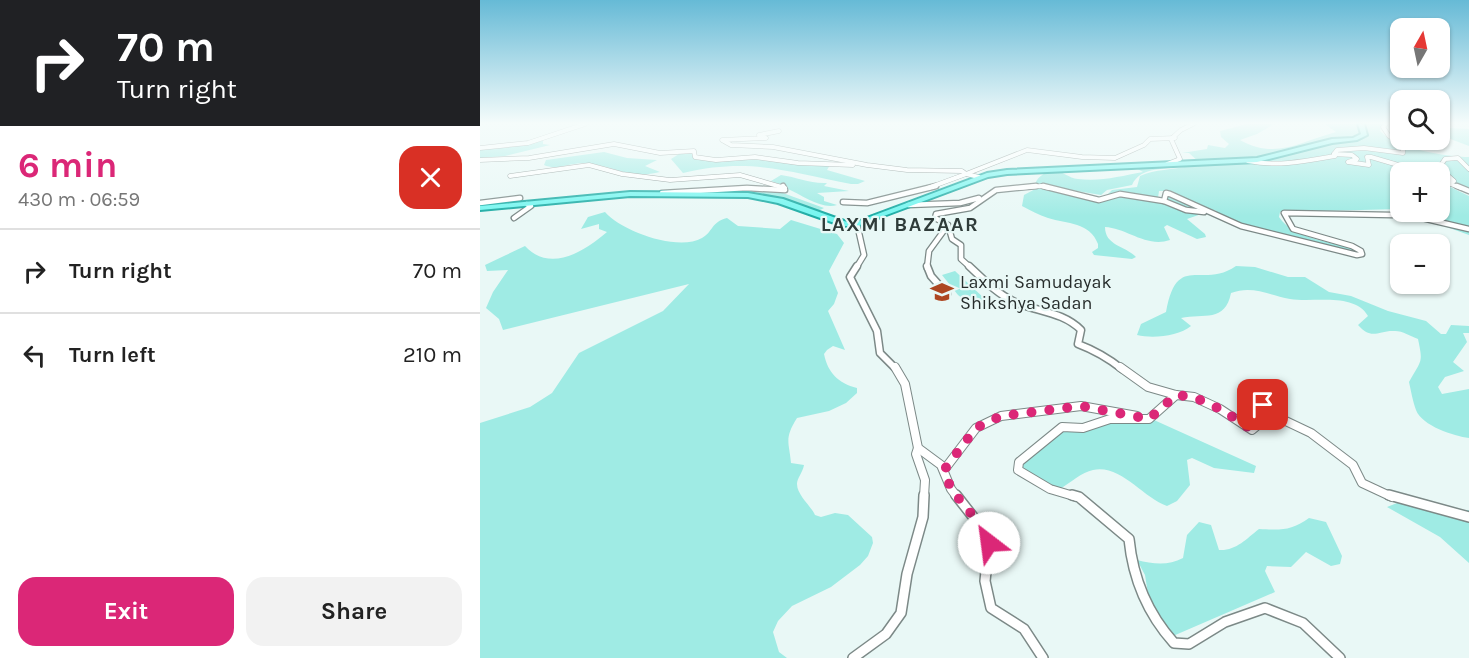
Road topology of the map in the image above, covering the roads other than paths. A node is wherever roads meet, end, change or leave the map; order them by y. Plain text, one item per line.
1 (1334, 154) edge
2 (555, 155) edge
3 (695, 155) edge
4 (813, 155) edge
5 (1015, 155) edge
6 (1063, 155) edge
7 (1122, 155) edge
8 (1177, 155) edge
9 (1284, 155) edge
10 (1347, 155) edge
11 (480, 160) edge
12 (1248, 160) junction
13 (1443, 162) edge
14 (1390, 163) edge
15 (1162, 165) junction
16 (872, 166) junction
17 (1469, 169) edge
18 (966, 174) junction
19 (510, 176) dead end
20 (979, 177) junction
21 (1450, 184) edge
22 (1469, 191) edge
23 (659, 194) junction
24 (983, 197) junction
25 (520, 198) dead end
26 (1164, 201) junction
27 (843, 202) dead end
28 (480, 203) edge
29 (527, 204) junction
30 (908, 205) junction
31 (480, 208) edge
32 (1206, 212) junction
33 (1390, 215) edge
34 (514, 218) dead end
35 (1441, 222) edge
36 (857, 224) junction
37 (948, 225) junction
38 (1469, 229) edge
39 (947, 294) dead end
40 (1250, 388) dead end
41 (1176, 395) junction
42 (1271, 414) junction
43 (1149, 419) junction
44 (918, 448) junction
45 (944, 470) junction
46 (1469, 517) edge
47 (853, 658) edge
48 (1043, 658) edge
49 (1341, 658) edge

1 - 12 street
2 - 11 street
3 - 16 street
4 - 16 street
5 - 18 street
6 - 7 street
8 - 15 street
9 - 12 main road
10 - 14 street
12 - 15 main road
13 - 17 street
15 - 20 main road
16 - 18 street
18 - 20 street
18 - 27 street
19 - 23 street
20 - 30 main road
21 - 22 street
23 - 29 main road
23 - 36 main road
24 - 26 street
24 - 30 street
24 - 37 street
25 - 28 street
26 - 32 street
26 - 32 street
29 - 31 main road
29 - 34 street
30 - 36 main road
32 - 33 street
35 - 38 street
36 - 44 street
37 - 39 street
37 - 41 street
40 - 42 street
41 - 42 street
41 - 43 street
42 - 46 street
43 - 45 street
43 - 49 street
44 - 45 street
44 - 47 street
45 - 48 street

